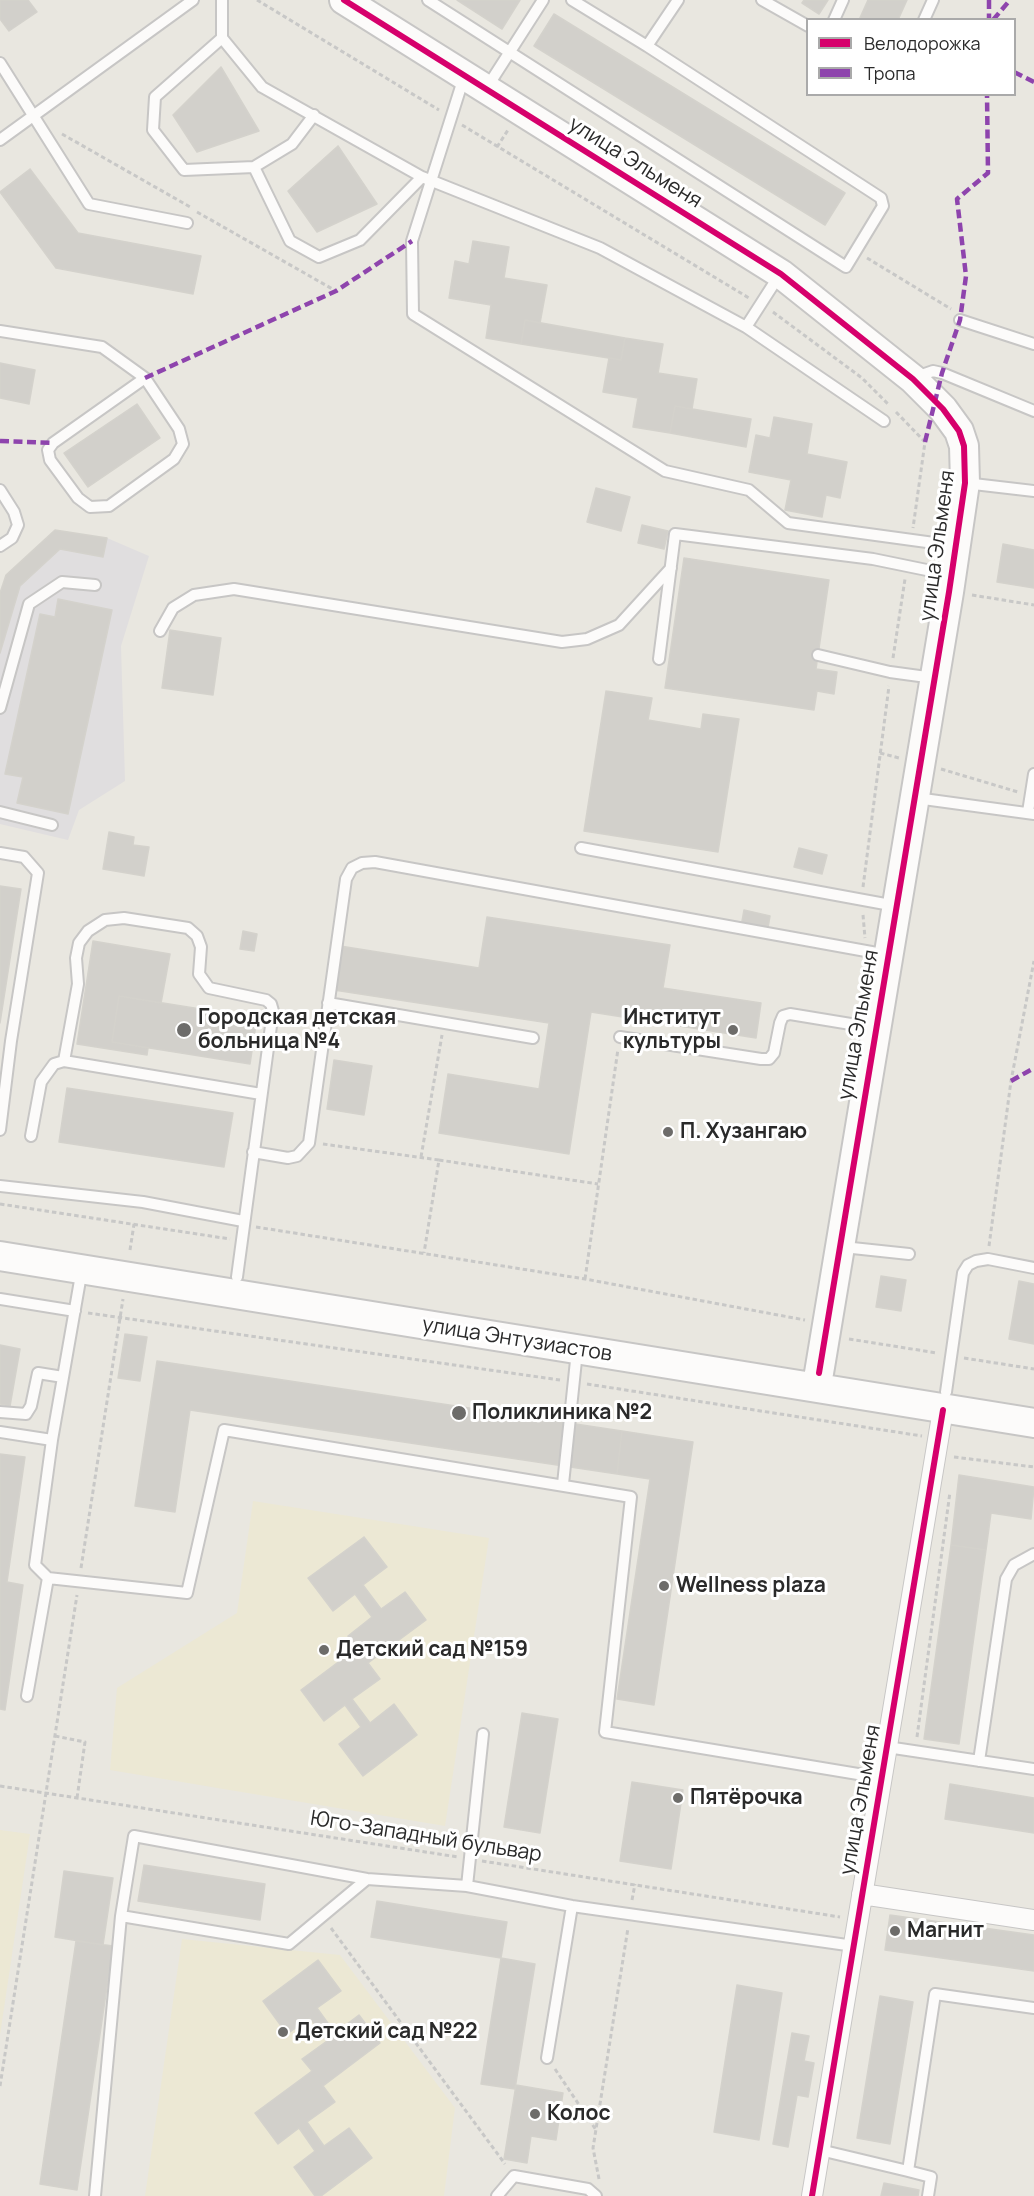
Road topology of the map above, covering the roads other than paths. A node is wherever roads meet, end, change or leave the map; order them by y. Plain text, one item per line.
1 (193, 0) edge
2 (222, 0) edge
3 (345, 0) edge
4 (428, 0) edge
5 (543, 0) edge
6 (572, 0) edge
7 (678, 0) edge
8 (762, 0) edge
9 (843, 0) edge
10 (933, 0) edge
11 (835, 18) edge
12 (925, 18) edge
13 (806, 25) edge
14 (222, 38) junction
15 (647, 46) junction
16 (509, 51) junction
17 (0, 63) edge
18 (475, 82) junction
19 (314, 115) junction
20 (34, 117) junction
21 (0, 140) edge
22 (254, 167) junction
23 (427, 178) junction
24 (188, 224) dead end
25 (781, 274) junction
26 (960, 320) road end
27 (746, 327) junction
28 (0, 331) edge
29 (1034, 344) edge
30 (145, 378) junction
31 (913, 379) junction
32 (1034, 411) edge
33 (884, 421) dead end
34 (965, 483) junction
35 (0, 489) edge
36 (1034, 491) edge
37 (0, 546) edge
38 (956, 546) junction
39 (671, 568) junction
40 (951, 583) junction
41 (95, 585) dead end
42 (160, 631) dead end
43 (818, 655) dead end
44 (659, 659) dead end
45 (935, 678) junction
46 (0, 708) edge
47 (1034, 774) edge
48 (915, 798) junction
49 (0, 812) edge
50 (1031, 813) edge
51 (52, 825) dead end
52 (581, 848) dead end
53 (0, 853) edge
54 (896, 906) junction
55 (877, 953) junction
56 (328, 1003) junction
57 (875, 1028) junction
58 (620, 1037) road end
59 (533, 1038) dead end
60 (64, 1061) junction
61 (261, 1094) junction
62 (0, 1130) edge
63 (31, 1136) dead end
64 (253, 1152) junction
65 (0, 1186) edge
66 (243, 1221) junction
67 (0, 1239) edge
68 (839, 1247) junction
69 (909, 1254) dead end
70 (0, 1256) edge
71 (84, 1261) junction
72 (1034, 1268) edge
73 (235, 1285) junction
74 (0, 1299) edge
75 (75, 1311) junction
76 (578, 1342) junction
77 (819, 1373) junction
78 (63, 1377) junction
79 (944, 1401) junction
80 (1034, 1406) edge
81 (0, 1412) edge
82 (1034, 1424) edge
83 (0, 1432) edge
84 (52, 1440) junction
85 (563, 1484) junction
86 (1034, 1554) edge
87 (48, 1578) junction
88 (27, 1696) dead end
89 (483, 1734) dead end
90 (887, 1747) junction
91 (980, 1761) junction
92 (1034, 1769) edge
93 (882, 1778) junction
94 (367, 1879) junction
95 (467, 1886) junction
96 (862, 1894) junction
97 (572, 1906) junction
98 (121, 1916) junction
99 (1034, 1920) edge
100 (854, 1947) junction
101 (1034, 2008) edge
102 (547, 2058) road end
103 (820, 2150) junction
104 (908, 2171) junction
105 (95, 2196) edge
106 (497, 2196) edge
107 (596, 2196) edge
108 (812, 2196) edge
109 (928, 2196) edge

1 - 20 lane
2 - 14 lane
3 - 18 street, улица Эльменя
4 - 16 lane
5 - 16 lane
6 - 15 lane
7 - 15 lane
8 - 13 lane
9 - 11 lane
10 - 12 lane
14 - 19 lane
14 - 22 lane
15 - 16 lane
16 - 18 lane
17 - 20 lane
18 - 23 lane
18 - 25 street, улица Эльменя
19 - 22 lane
19 - 23 lane
20 - 21 lane
20 - 24 lane
22 - 23 lane
23 - 27 lane
23 - 38 lane
25 - 27 lane
25 - 31 street, улица Эльменя
26 - 29 lane
27 - 33 lane
28 - 30 lane
30 - 30 lane
31 - 32 lane
31 - 34 street, улица Эльменя
34 - 36 lane
34 - 38 street, улица Эльменя
35 - 37 lane
38 - 40 street, улица Эльменя
39 - 40 lane
39 - 42 lane
39 - 44 lane
40 - 45 street, улица Эльменя
41 - 46 lane
43 - 45 lane
45 - 48 street, улица Эльменя
47 - 50 lane
48 - 50 lane
48 - 54 street, улица Эльменя
49 - 51 lane
52 - 54 lane
53 - 62 lane
54 - 55 street, улица Эльменя
55 - 56 lane
55 - 57 street, улица Эльменя
56 - 59 lane
56 - 64 lane
57 - 58 lane
57 - 68 street, улица Эльменя
60 - 61 lane
60 - 61 lane
60 - 63 lane
61 - 64 lane
64 - 66 lane
65 - 66 lane
66 - 73 lane
67 - 71 street, улица Энтузиастов
68 - 69 lane
68 - 77 street, улица Эльменя
70 - 71 street, улица Энтузиастов
71 - 73 street, улица Энтузиастов
71 - 75 lane
72 - 79 lane
73 - 76 street, улица Энтузиастов
74 - 75 lane
75 - 78 lane
76 - 77 street, улица Энтузиастов
76 - 79 street, улица Энтузиастов
76 - 85 lane
77 - 79 street, улица Энтузиастов
78 - 81 lane
78 - 84 lane
79 - 80 street, улица Энтузиастов
79 - 82 street, улица Энтузиастов
79 - 90 street, улица Эльменя
83 - 84 lane
84 - 87 lane
85 - 87 lane
85 - 93 lane
86 - 91 lane
87 - 88 lane
89 - 95 lane
90 - 91 lane
90 - 93 street, улица Эльменя
91 - 92 lane
93 - 96 street, улица Эльменя
94 - 95 lane
94 - 98 lane
94 - 98 lane
95 - 97 lane
96 - 99 street
96 - 100 street, улица Эльменя
97 - 100 lane
97 - 102 lane
98 - 105 lane
100 - 103 street, улица Эльменя
101 - 104 lane
103 - 104 lane
103 - 108 street, улица Эльменя
104 - 109 lane
106 - 107 lane

